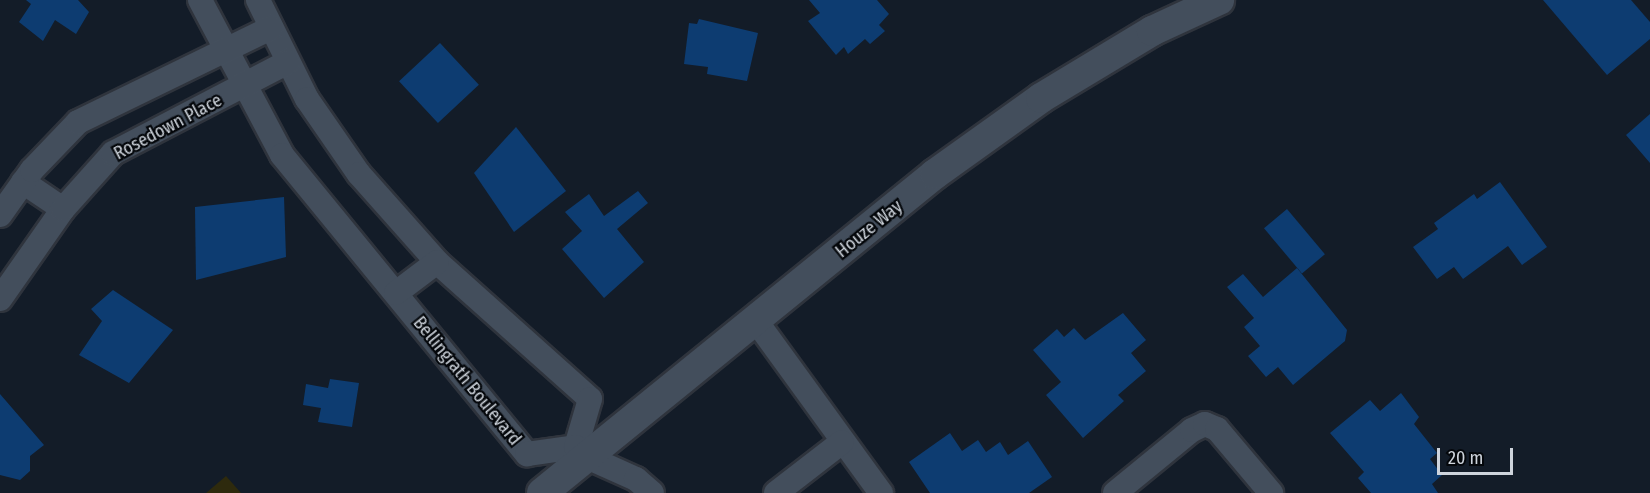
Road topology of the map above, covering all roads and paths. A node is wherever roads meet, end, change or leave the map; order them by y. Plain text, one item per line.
1 (200, 0) edge
2 (258, 0) edge
3 (1219, 0) edge
4 (271, 28) junction
5 (226, 50) junction
6 (288, 62) junction
7 (244, 88) junction
8 (23, 182) junction
9 (63, 209) junction
10 (0, 215) edge
11 (437, 262) junction
12 (396, 294) junction
13 (0, 299) edge
14 (756, 321) junction
15 (842, 442) junction
16 (581, 452) junction
17 (542, 493) edge
18 (652, 493) edge
19 (776, 493) edge
20 (881, 493) edge
21 (1115, 493) edge
22 (1271, 493) edge

1 - 5 street, Bellingrath Boulevard
2 - 4 street
3 - 14 street, Houze Way
4 - 5 street
4 - 6 street
5 - 7 street, Bellingrath Boulevard
5 - 8 street
6 - 7 street, Rosedown Place
6 - 11 street
7 - 9 street, Rosedown Place
7 - 12 street, Bellingrath Boulevard
8 - 9 street
8 - 10 street
9 - 13 street, Rosedown Place
11 - 12 street
11 - 16 street
12 - 16 street, Bellingrath Boulevard
14 - 15 street
14 - 16 street, Houze Way
15 - 19 street
15 - 20 street
16 - 17 street, Houze Way
16 - 18 street
21 - 22 street

